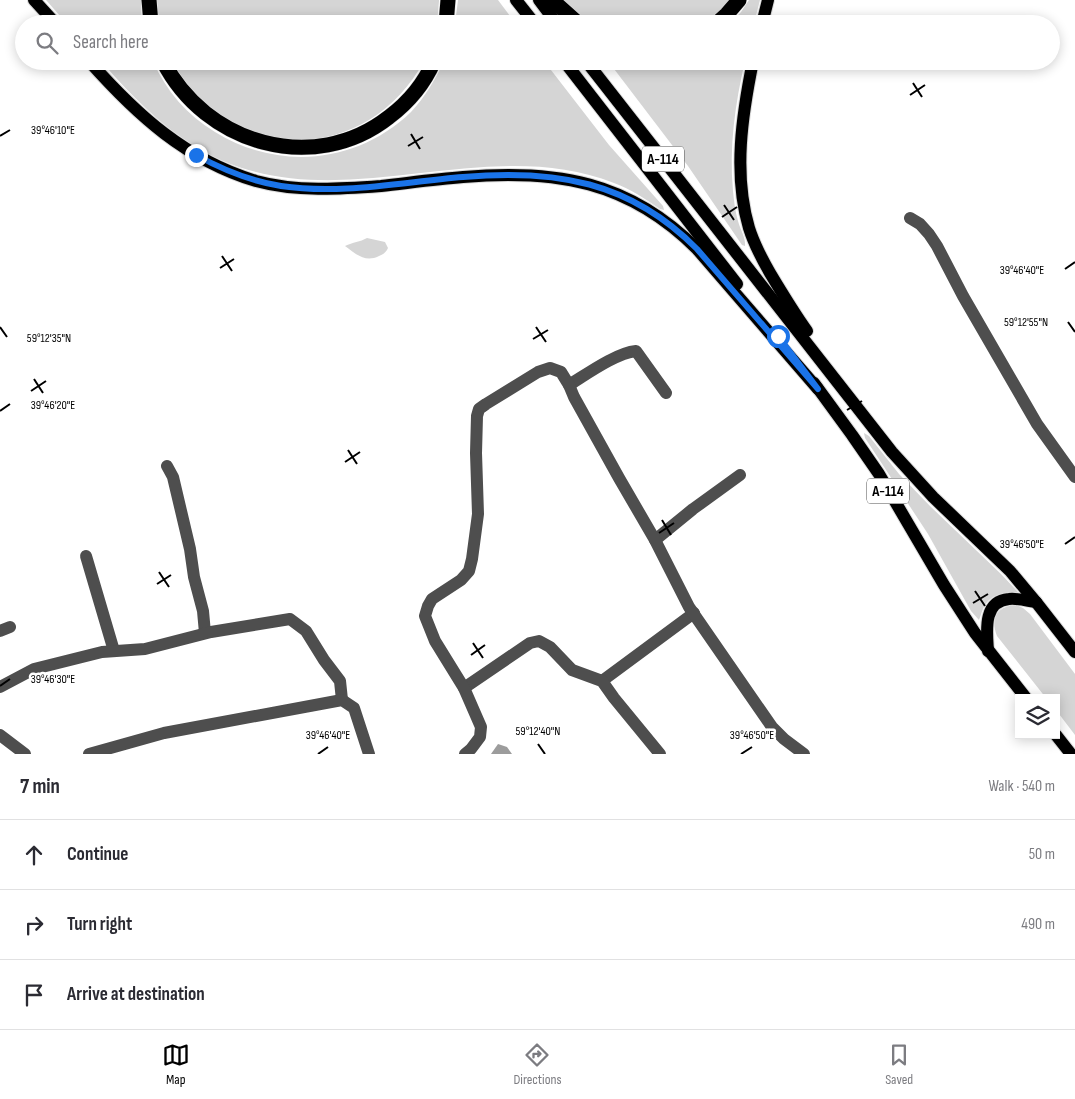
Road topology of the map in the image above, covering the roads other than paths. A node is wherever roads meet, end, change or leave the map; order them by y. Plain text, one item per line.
1 (34, 0) edge
2 (150, 0) edge
3 (448, 0) edge
4 (516, 0) edge
5 (538, 0) edge
6 (552, 0) edge
7 (739, 0) edge
8 (768, 0) edge
9 (48, 15) edge
10 (151, 15) edge
11 (447, 15) edge
12 (528, 15) edge
13 (550, 15) edge
14 (569, 15) edge
15 (726, 15) edge
16 (764, 15) edge
17 (97, 70) edge
18 (168, 70) edge
19 (430, 70) edge
20 (571, 70) edge
21 (593, 70) edge
22 (751, 70) edge
23 (910, 218) dead end
24 (569, 385) junction
25 (818, 389) junction
26 (666, 393) dead end
27 (856, 407) junction
28 (166, 466) dead end
29 (740, 475) dead end
30 (1075, 477) edge
31 (656, 540) junction
32 (86, 556) dead end
33 (1036, 602) junction
34 (694, 613) junction
35 (205, 633) junction
36 (114, 650) junction
37 (988, 651) junction
38 (1075, 652) edge
39 (602, 680) junction
40 (0, 687) edge
41 (464, 688) junction
42 (1023, 694) edge
43 (342, 700) junction
44 (0, 735) edge
45 (1059, 739) edge
46 (25, 754) edge
47 (88, 754) edge
48 (369, 754) edge
49 (465, 754) edge
50 (660, 754) edge
51 (804, 754) edge
52 (1071, 754) edge

1 - 9 main road
2 - 10 highway
3 - 11 highway
4 - 12 main road
5 - 13 main road
6 - 14 highway
7 - 15 highway
8 - 16 main road
17 - 25 main road
18 - 19 highway
20 - 25 main road, А-114
21 - 27 main road, А-114
22 - 27 main road
23 - 30 street
24 - 26 street
24 - 31 street
24 - 41 street
25 - 37 main road, А-114
27 - 33 main road, А-114
28 - 35 street
29 - 31 street
31 - 34 street
32 - 36 street
33 - 37 main road
33 - 38 main road, А-114
34 - 39 street
34 - 51 street
35 - 36 street
35 - 43 street
36 - 40 street
37 - 42 main road, А-114
39 - 41 street
39 - 50 street
41 - 49 street
43 - 47 street
43 - 48 street
44 - 46 street
45 - 52 main road

